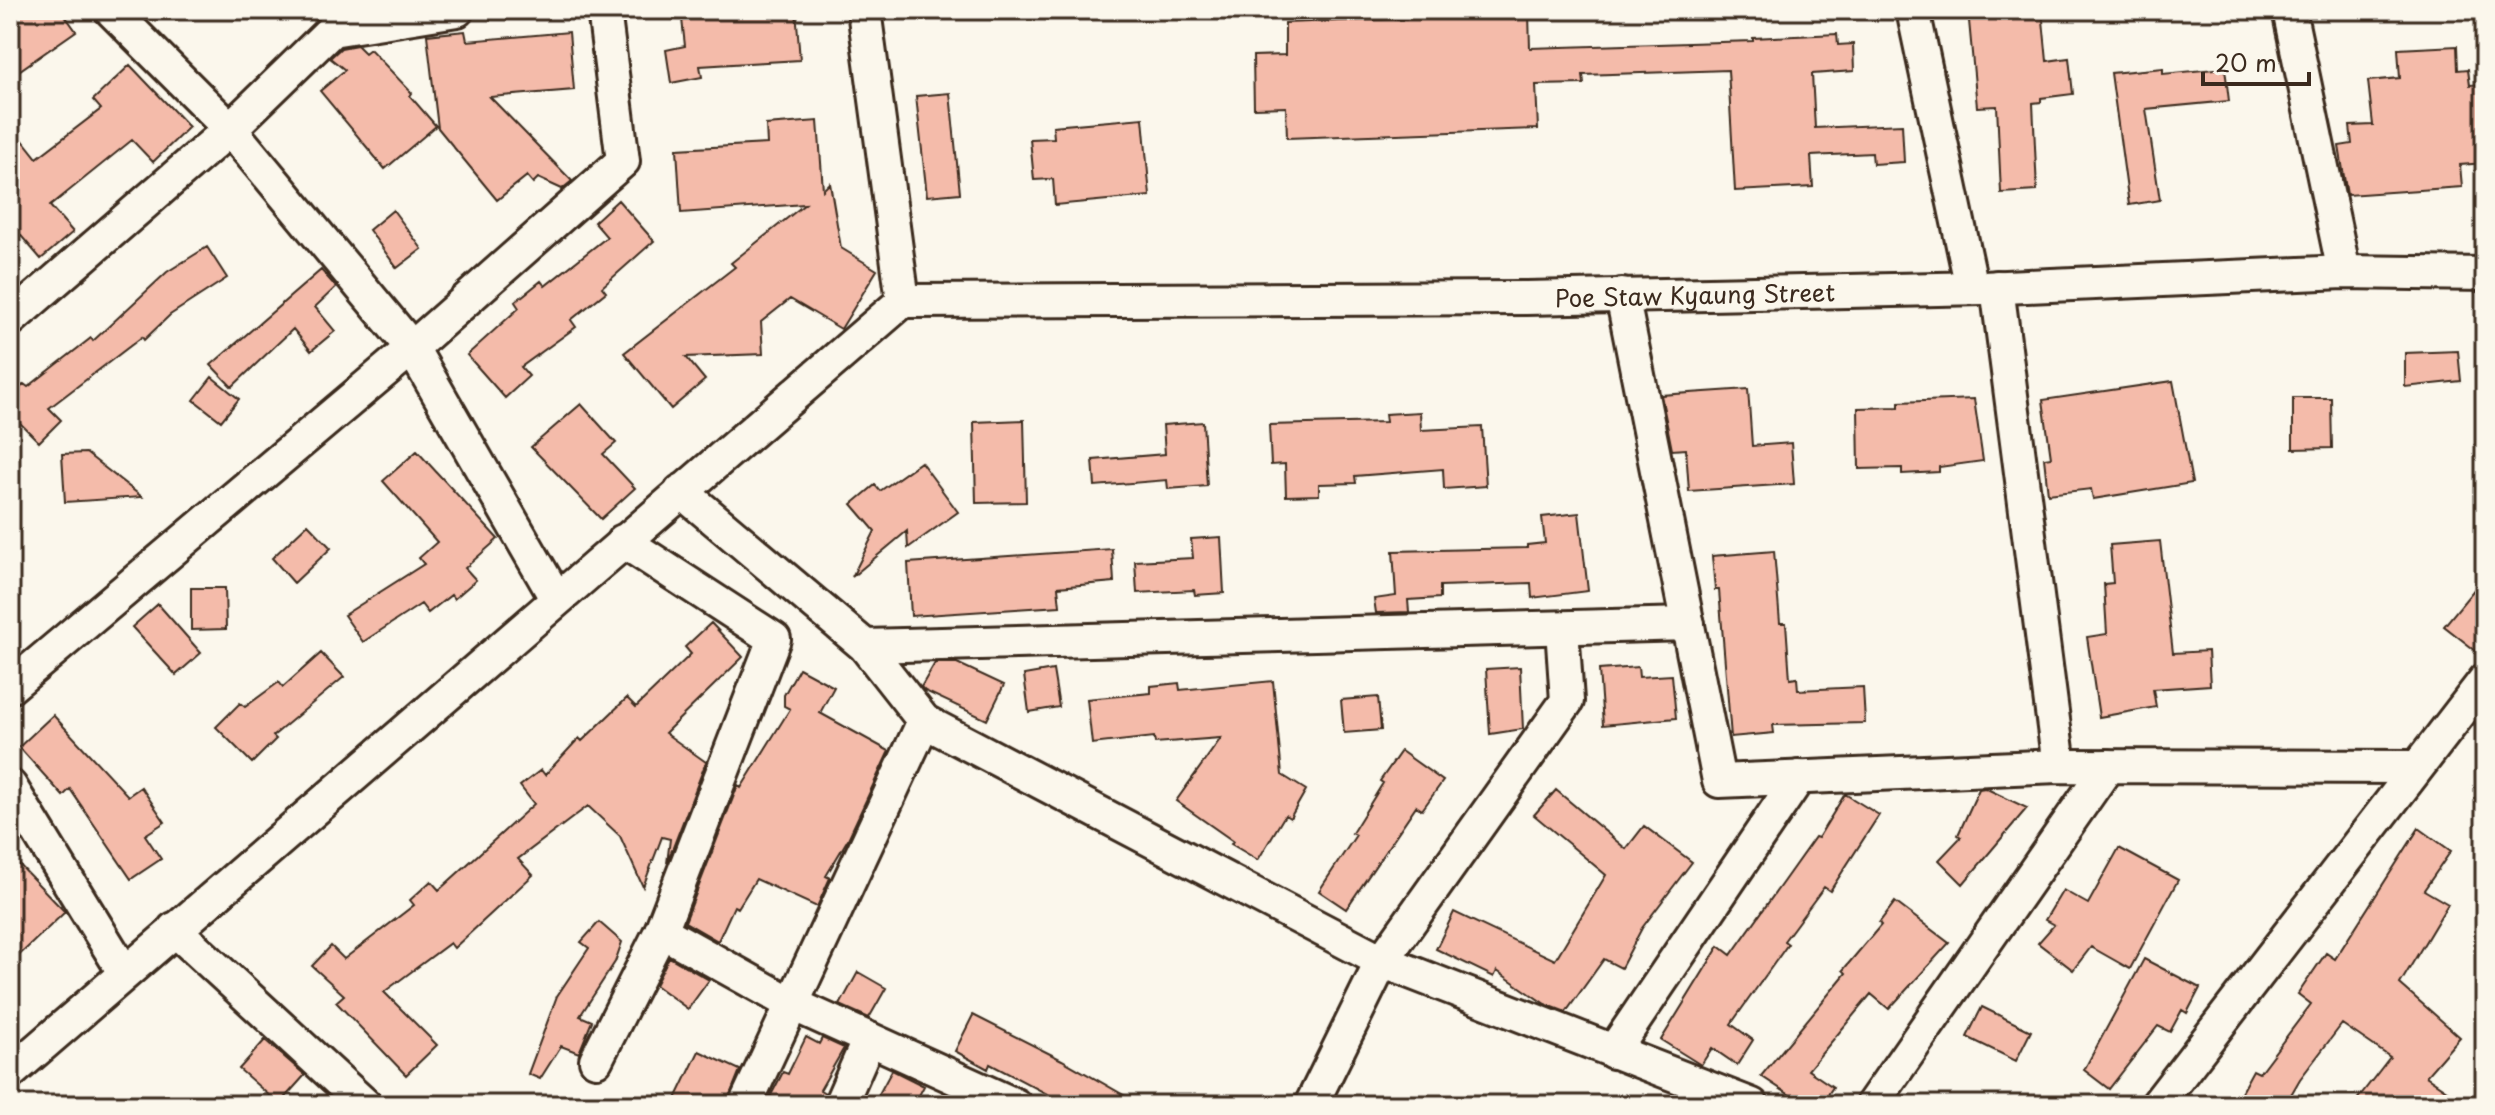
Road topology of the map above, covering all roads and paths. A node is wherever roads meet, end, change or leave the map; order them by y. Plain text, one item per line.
1 (111, 10) edge
2 (457, 10) edge
3 (604, 10) edge
4 (864, 10) edge
5 (1913, 10) edge
6 (2289, 10) edge
7 (330, 20) edge
8 (230, 129) junction
9 (2344, 272) junction
10 (2485, 274) edge
11 (1984, 288) junction
12 (1622, 295) junction
13 (903, 301) junction
14 (10, 320) edge
15 (412, 348) junction
16 (681, 491) junction
17 (623, 541) junction
18 (556, 598) junction
19 (1688, 624) junction
20 (1562, 628) junction
21 (865, 646) junction
22 (2485, 680) edge
23 (10, 687) edge
24 (924, 721) junction
25 (2059, 766) junction
26 (2108, 766) junction
27 (2415, 767) junction
28 (1799, 777) junction
29 (10, 786) edge
30 (174, 929) junction
31 (661, 931) junction
32 (1382, 961) junction
33 (124, 972) junction
34 (790, 1003) junction
35 (869, 1039) junction
36 (1613, 1052) junction
37 (596, 1060) dead end
38 (10, 1073) edge
39 (365, 1105) edge
40 (745, 1105) edge
41 (840, 1105) edge
42 (1015, 1105) edge
43 (1311, 1105) edge
44 (1752, 1105) edge
45 (1872, 1105) edge
46 (2157, 1105) edge

1 - 8 street
2 - 7 street
3 - 15 street
4 - 13 street
5 - 11 street
6 - 9 street
7 - 8 street
8 - 14 street
8 - 15 street
9 - 10 street, Poe Staw Kyaung Street
9 - 11 street, Poe Staw Kyaung Street
11 - 12 street, Poe Staw Kyaung Street
11 - 25 street
12 - 13 street, Poe Staw Kyaung Street
12 - 19 street
13 - 16 street
15 - 18 street
15 - 23 street
16 - 17 street
16 - 21 street
17 - 18 street
17 - 31 street
18 - 30 street
19 - 20 street
19 - 28 street
20 - 21 street
20 - 32 street
21 - 24 street
22 - 27 street
24 - 32 street
24 - 34 street
25 - 26 street
25 - 28 street
26 - 27 street
26 - 45 street
27 - 46 street
28 - 36 street
29 - 33 street
30 - 33 street
30 - 39 street
31 - 34 street
31 - 37 street
32 - 36 street
32 - 43 street
33 - 38 street
34 - 35 street
34 - 40 street
35 - 41 street
35 - 42 street
36 - 44 street

